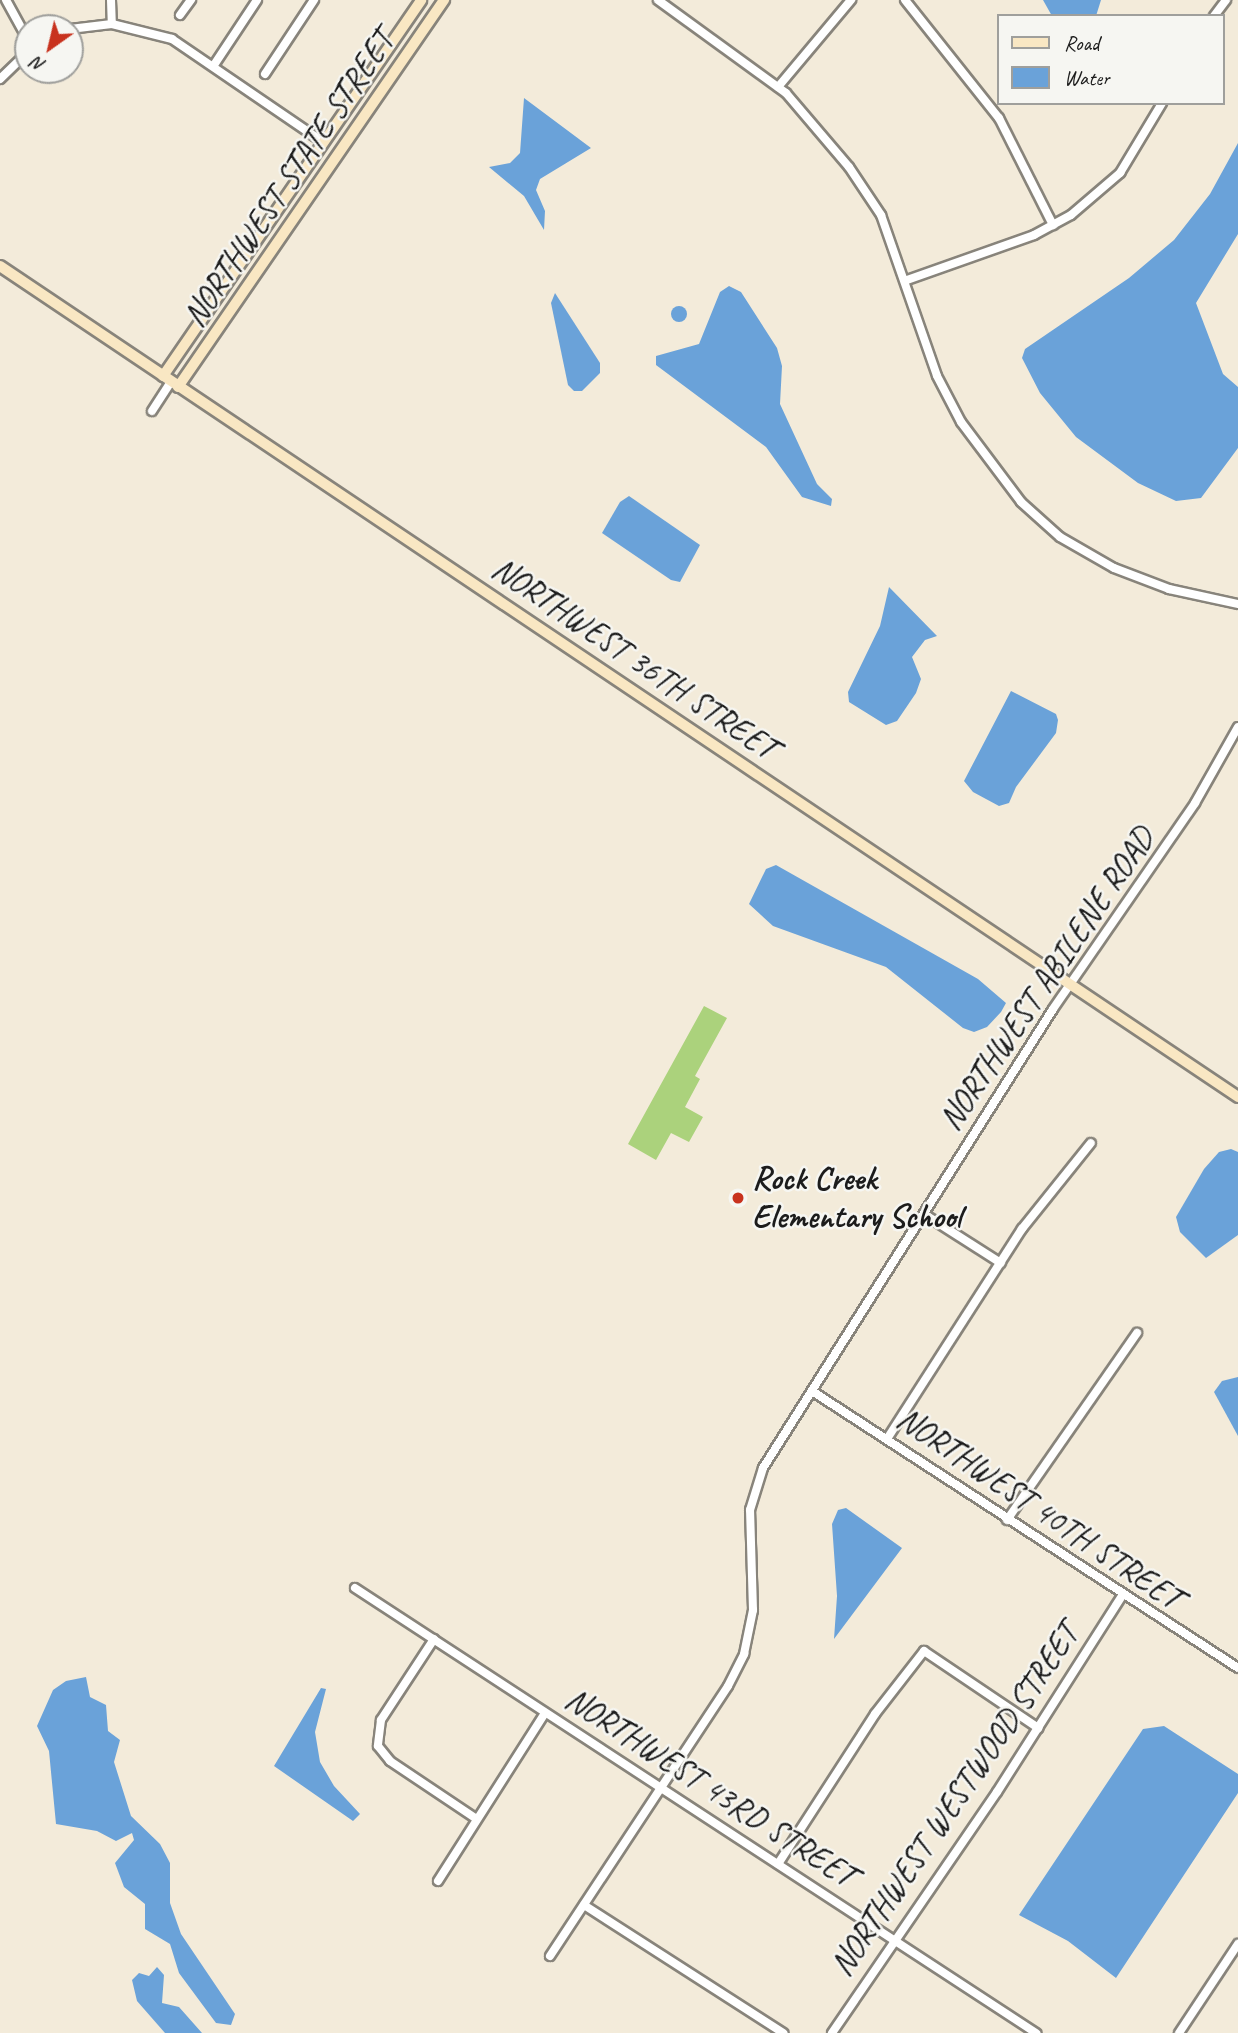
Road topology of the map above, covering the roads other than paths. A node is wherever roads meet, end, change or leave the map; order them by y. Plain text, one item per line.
1 (111, 0) edge
2 (191, 0) edge
3 (257, 0) edge
4 (314, 0) edge
5 (421, 0) edge
6 (444, 0) edge
7 (658, 0) edge
8 (851, 0) edge
9 (905, 0) edge
10 (180, 15) dead end
11 (112, 24) junction
12 (84, 27) edge
13 (214, 65) junction
14 (14, 66) edge
15 (265, 74) dead end
16 (0, 79) edge
17 (778, 87) junction
18 (1161, 105) edge
19 (323, 142) junction
20 (1053, 225) junction
21 (0, 266) edge
22 (907, 280) junction
23 (171, 382) junction
24 (152, 411) dead end
25 (1238, 604) edge
26 (1238, 727) edge
27 (1072, 983) junction
28 (1238, 1097) edge
29 (1091, 1143) dead end
30 (924, 1214) junction
31 (1001, 1263) junction
32 (1137, 1332) dead end
33 (813, 1391) junction
34 (887, 1439) junction
35 (1007, 1520) junction
36 (355, 1588) dead end
37 (1122, 1596) junction
38 (434, 1639) junction
39 (1238, 1668) edge
40 (545, 1713) junction
41 (1038, 1728) junction
42 (660, 1788) junction
43 (475, 1818) junction
44 (778, 1864) junction
45 (438, 1881) dead end
46 (584, 1905) junction
47 (894, 1939) junction
48 (1238, 1944) edge
49 (550, 1956) dead end
50 (782, 2033) edge
51 (832, 2033) edge
52 (1036, 2033) edge
53 (1179, 2033) edge

1 - 11 street
2 - 10 street
3 - 13 street
4 - 15 street
5 - 19 main road, NORTHWEST STATE STREET
6 - 23 main road, NORTHWEST STATE STREET
7 - 17 street
8 - 17 street
9 - 20 street
11 - 12 street
11 - 13 street
13 - 19 street
14 - 16 street
17 - 22 street
18 - 20 street
19 - 23 main road, NORTHWEST STATE STREET
20 - 22 street
21 - 23 main road, NORTHWEST 36TH STREET
22 - 25 street
23 - 24 street
23 - 27 main road, NORTHWEST 36TH STREET
26 - 27 street, NORTHWEST ABILENE ROAD
27 - 28 main road, NORTHWEST 36TH STREET
27 - 30 street, NORTHWEST ABILENE ROAD
29 - 31 street
30 - 31 street
30 - 33 street, NORTHWEST ABILENE ROAD
31 - 34 street
32 - 35 street
33 - 34 street, NORTHWEST 40TH STREET
33 - 42 street, NORTHWEST ABILENE ROAD
34 - 35 street, NORTHWEST 40TH STREET
35 - 37 street, NORTHWEST 40TH STREET
36 - 38 street, NORTHWEST 43RD STREET
37 - 39 street, NORTHWEST 40TH STREET
37 - 41 street, NORTHWEST WESTWOOD STREET
38 - 40 street, NORTHWEST 43RD STREET
38 - 43 street
40 - 42 street, NORTHWEST 43RD STREET
40 - 43 street
41 - 44 street
41 - 47 street, NORTHWEST WESTWOOD STREET
42 - 44 street, NORTHWEST 43RD STREET
42 - 46 street, NORTHWEST ABILENE ROAD
43 - 45 street
44 - 47 street, NORTHWEST 43RD STREET
46 - 49 street, NORTHWEST ABILENE ROAD
46 - 50 street
47 - 51 street, NORTHWEST WESTWOOD STREET
47 - 52 street, NORTHWEST 43RD STREET
48 - 53 street

